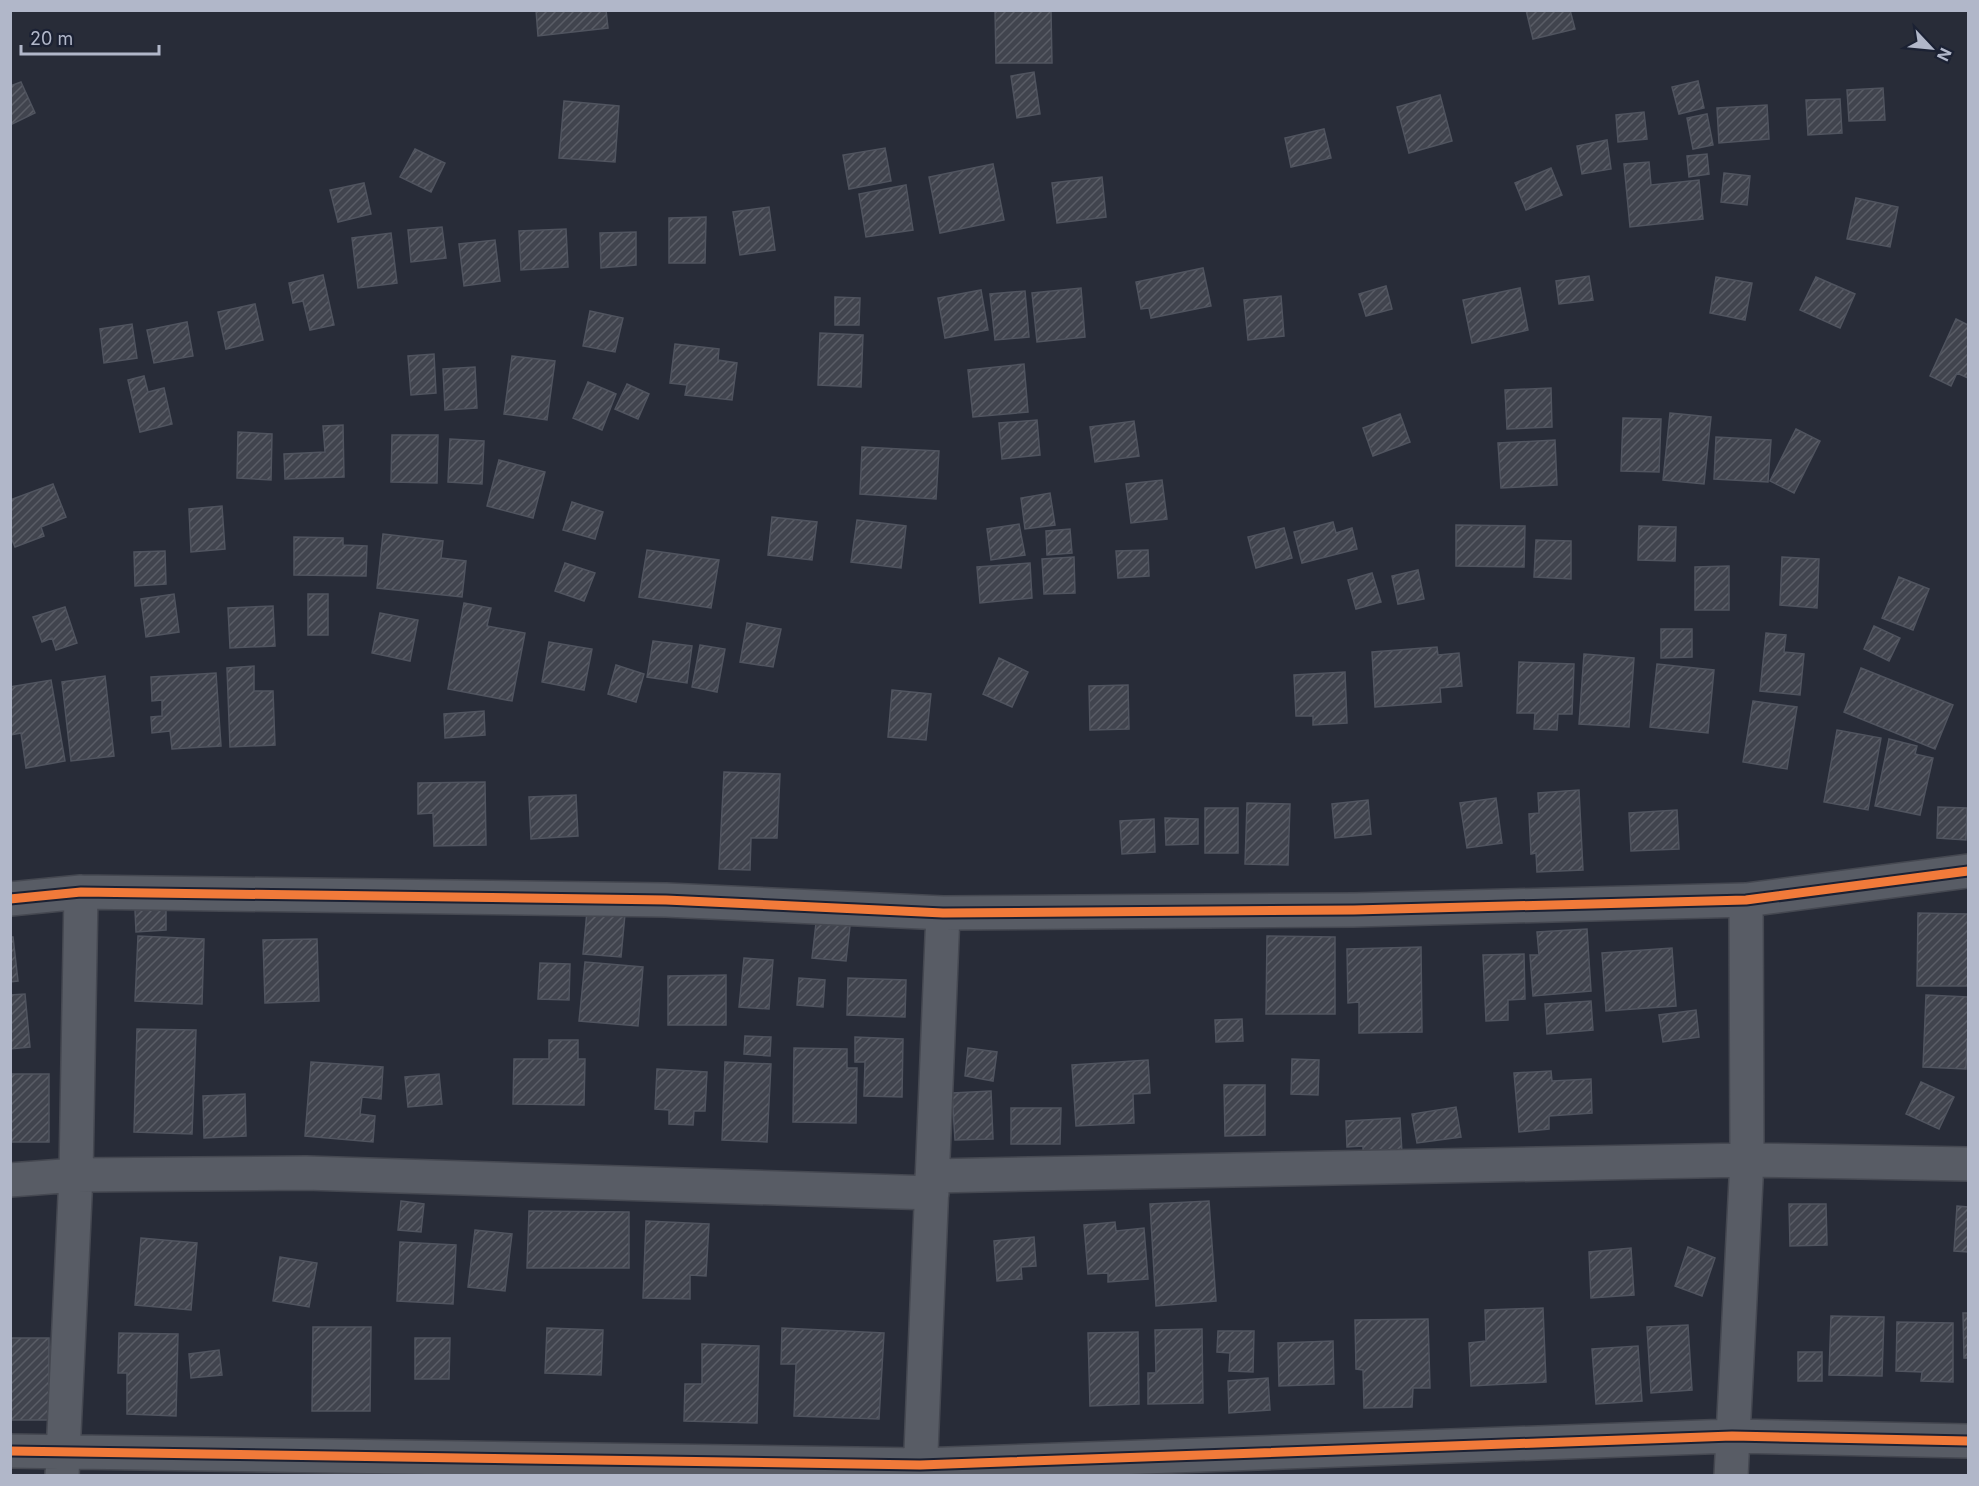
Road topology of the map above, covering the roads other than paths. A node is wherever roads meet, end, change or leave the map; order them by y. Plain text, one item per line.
1 (1968, 872) edge
2 (81, 892) junction
3 (10, 899) edge
4 (1746, 900) junction
5 (943, 913) junction
6 (1747, 1160) junction
7 (1968, 1164) edge
8 (76, 1175) junction
9 (10, 1179) edge
10 (932, 1185) junction
11 (1732, 1436) junction
12 (1968, 1441) edge
13 (10, 1451) edge
14 (63, 1463) edge
15 (920, 1470) edge
16 (1731, 1476) edge

1 - 4 street
2 - 3 street
2 - 5 street
2 - 8 street
4 - 5 street
4 - 6 street
5 - 10 street
6 - 7 street
6 - 10 street
6 - 11 street
8 - 9 street
8 - 10 street
8 - 14 street
10 - 15 street
11 - 12 street
11 - 15 street
11 - 16 street
13 - 14 street
14 - 15 street

